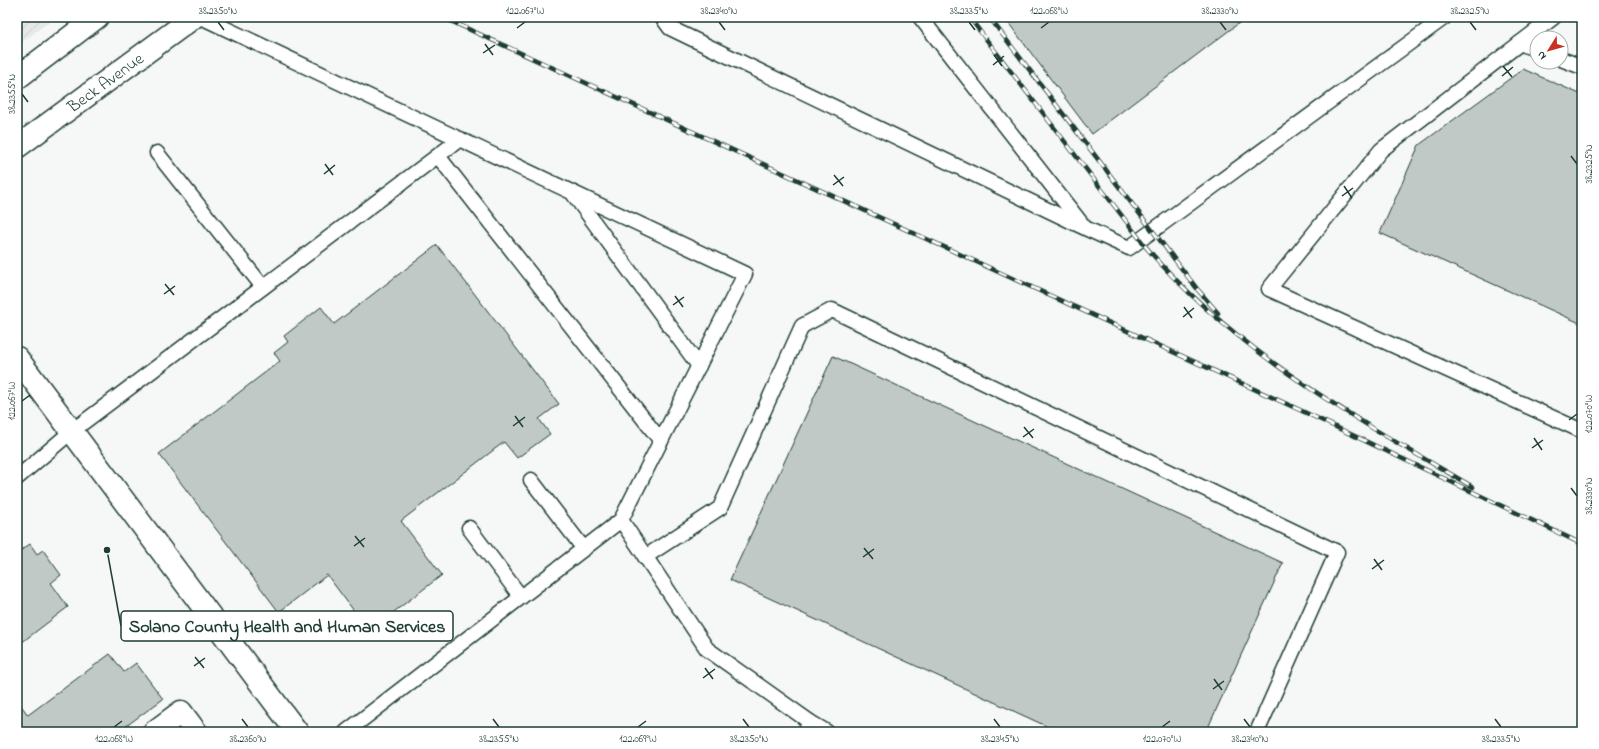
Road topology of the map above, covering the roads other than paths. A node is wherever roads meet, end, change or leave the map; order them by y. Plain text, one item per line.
1 (97, 17) edge
2 (194, 17) edge
3 (201, 17) edge
4 (662, 17) edge
5 (920, 17) edge
6 (1445, 17) edge
7 (1554, 17) edge
8 (1520, 43) junction
9 (1529, 47) edge
10 (1569, 62) edge
11 (1582, 67) edge
12 (17, 78) edge
13 (460, 139) junction
14 (17, 147) edge
15 (156, 153) dead end
16 (438, 156) junction
17 (572, 192) junction
18 (1084, 228) junction
19 (263, 287) junction
20 (17, 358) edge
21 (699, 366) junction
22 (72, 431) junction
23 (1582, 431) edge
24 (661, 441) junction
25 (17, 478) edge
26 (531, 480) dead end
27 (621, 520) junction
28 (469, 528) dead end
29 (584, 549) junction
30 (646, 557) junction
31 (521, 597) junction
32 (807, 727) edge
33 (154, 732) edge
34 (196, 732) edge
35 (297, 732) edge
36 (346, 732) edge
37 (827, 732) edge
38 (1258, 732) edge

1 - 12 street
2 - 14 street, Beck Avenue
3 - 13 lane
4 - 18 lane
5 - 18 lane
6 - 18 lane
7 - 8 lane
8 - 9 lane
8 - 23 lane
10 - 11 lane
13 - 16 lane
13 - 17 lane
15 - 19 lane
16 - 19 lane
16 - 24 lane
17 - 21 lane
17 - 21 lane
19 - 22 lane
20 - 22 street
21 - 24 lane
22 - 25 lane
22 - 35 street
24 - 27 lane
26 - 29 lane
27 - 29 lane
27 - 30 lane
28 - 31 lane
29 - 31 lane
30 - 32 lane
30 - 38 lane
31 - 36 lane
32 - 37 lane
33 - 34 street

